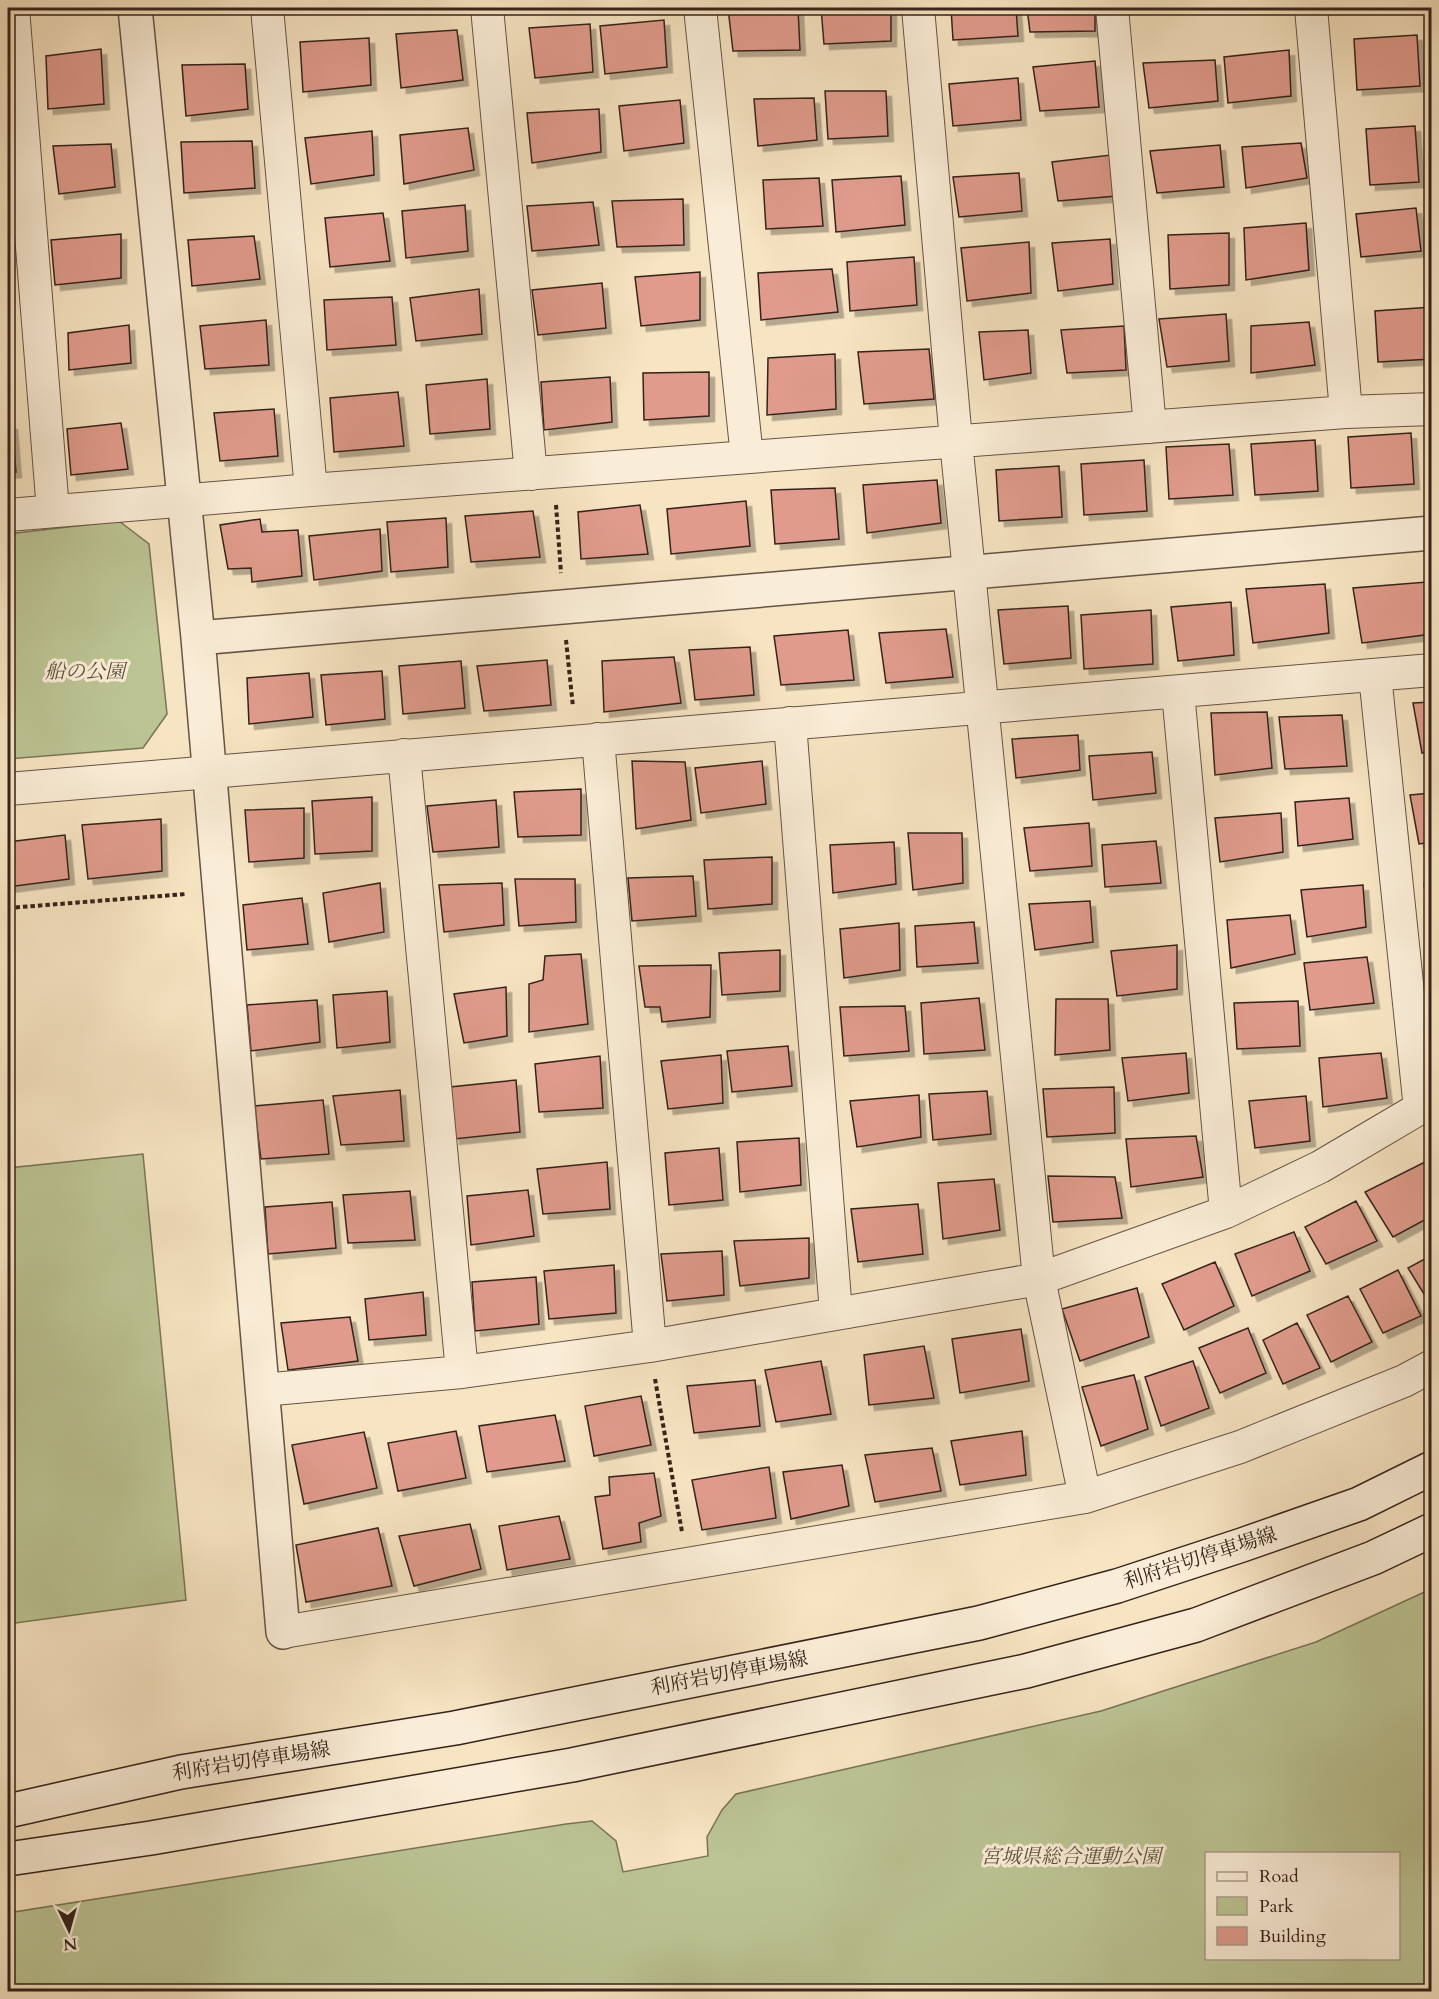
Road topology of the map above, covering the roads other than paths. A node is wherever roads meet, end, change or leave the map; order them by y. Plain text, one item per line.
1 (13, 8) edge
2 (135, 8) edge
3 (267, 8) edge
4 (487, 8) edge
5 (700, 8) edge
6 (918, 8) edge
7 (1112, 8) edge
8 (1311, 8) edge
9 (1431, 409) edge
10 (1346, 412) junction
11 (1150, 427) junction
12 (956, 441) junction
13 (747, 457) junction
14 (531, 474) junction
15 (311, 490) junction
16 (184, 500) junction
17 (53, 512) junction
18 (8, 515) edge
19 (1431, 533) edge
20 (970, 572) junction
21 (198, 638) junction
22 (1431, 670) edge
23 (1375, 675) junction
24 (1178, 692) junction
25 (983, 708) junction
26 (790, 723) junction
27 (598, 739) junction
28 (404, 755) junction
29 (209, 771) junction
30 (8, 789) edge
31 (1426, 1105) edge
32 (1226, 1212) junction
33 (1039, 1279) junction
34 (836, 1313) junction
35 (650, 1346) junction
36 (1431, 1366) edge
37 (462, 1372) junction
38 (262, 1390) junction
39 (1431, 1468) edge
40 (1085, 1497) junction
41 (1431, 1530) edge
42 (283, 1632) joint
43 (8, 1811) edge
44 (8, 1859) edge

1 - 17 street
2 - 16 main road
3 - 15 street
4 - 14 street
5 - 13 street
6 - 12 street
7 - 11 street
8 - 10 street
9 - 10 street
10 - 11 street
11 - 12 street
12 - 13 street
12 - 20 street
13 - 14 street
14 - 15 street
15 - 16 street
16 - 17 street
16 - 21 main road
17 - 18 street
19 - 20 main road
20 - 21 main road
20 - 25 street
21 - 29 main road
22 - 23 street
23 - 24 street
23 - 31 street
24 - 25 street
24 - 32 street
25 - 26 street
25 - 33 street
26 - 27 street
26 - 34 street
27 - 28 street
27 - 35 street
28 - 29 street
28 - 37 street
29 - 30 street
29 - 38 main road
31 - 32 street
32 - 33 street
33 - 34 street
33 - 40 street
34 - 35 street
35 - 37 street
36 - 40 street
37 - 38 street
38 - 42 main road
39 - 43 main road, 利府岩切停車場線
40 - 42 street
41 - 44 main road

